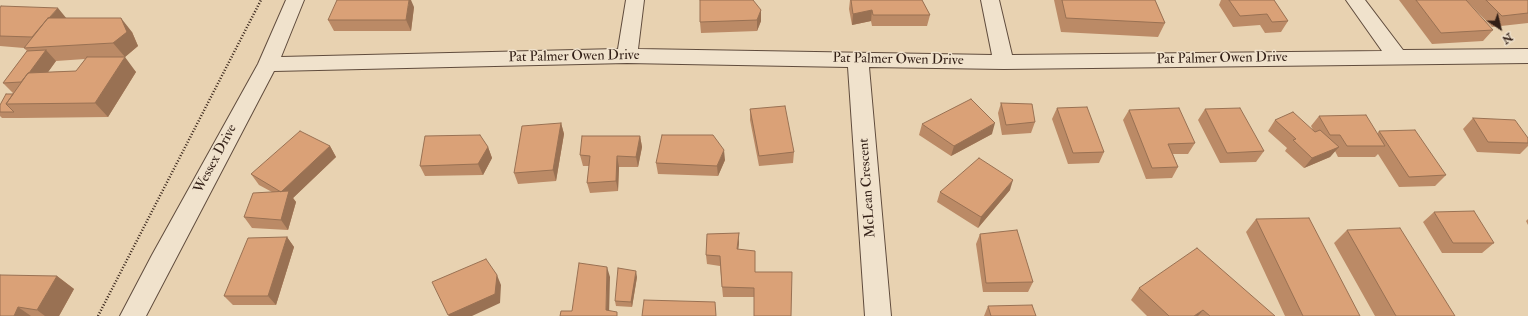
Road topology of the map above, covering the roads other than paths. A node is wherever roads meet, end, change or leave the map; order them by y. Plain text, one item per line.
1 (295, 0) edge
2 (635, 0) edge
3 (990, 0) edge
4 (1355, 0) edge
5 (627, 56) junction
6 (1528, 56) edge
7 (1397, 57) junction
8 (858, 60) junction
9 (1004, 62) junction
10 (268, 64) junction
11 (133, 316) edge
12 (878, 316) edge

1 - 10 street, Wessex Drive
2 - 5 street
3 - 9 street
4 - 7 street
5 - 8 street, Pat Palmer Owen Drive
5 - 10 street, Pat Palmer Owen Drive
6 - 7 street, Pat Palmer Owen Drive
7 - 9 street, Pat Palmer Owen Drive
8 - 9 street, Pat Palmer Owen Drive
8 - 12 street, McLean Crescent
10 - 11 street, Wessex Drive

